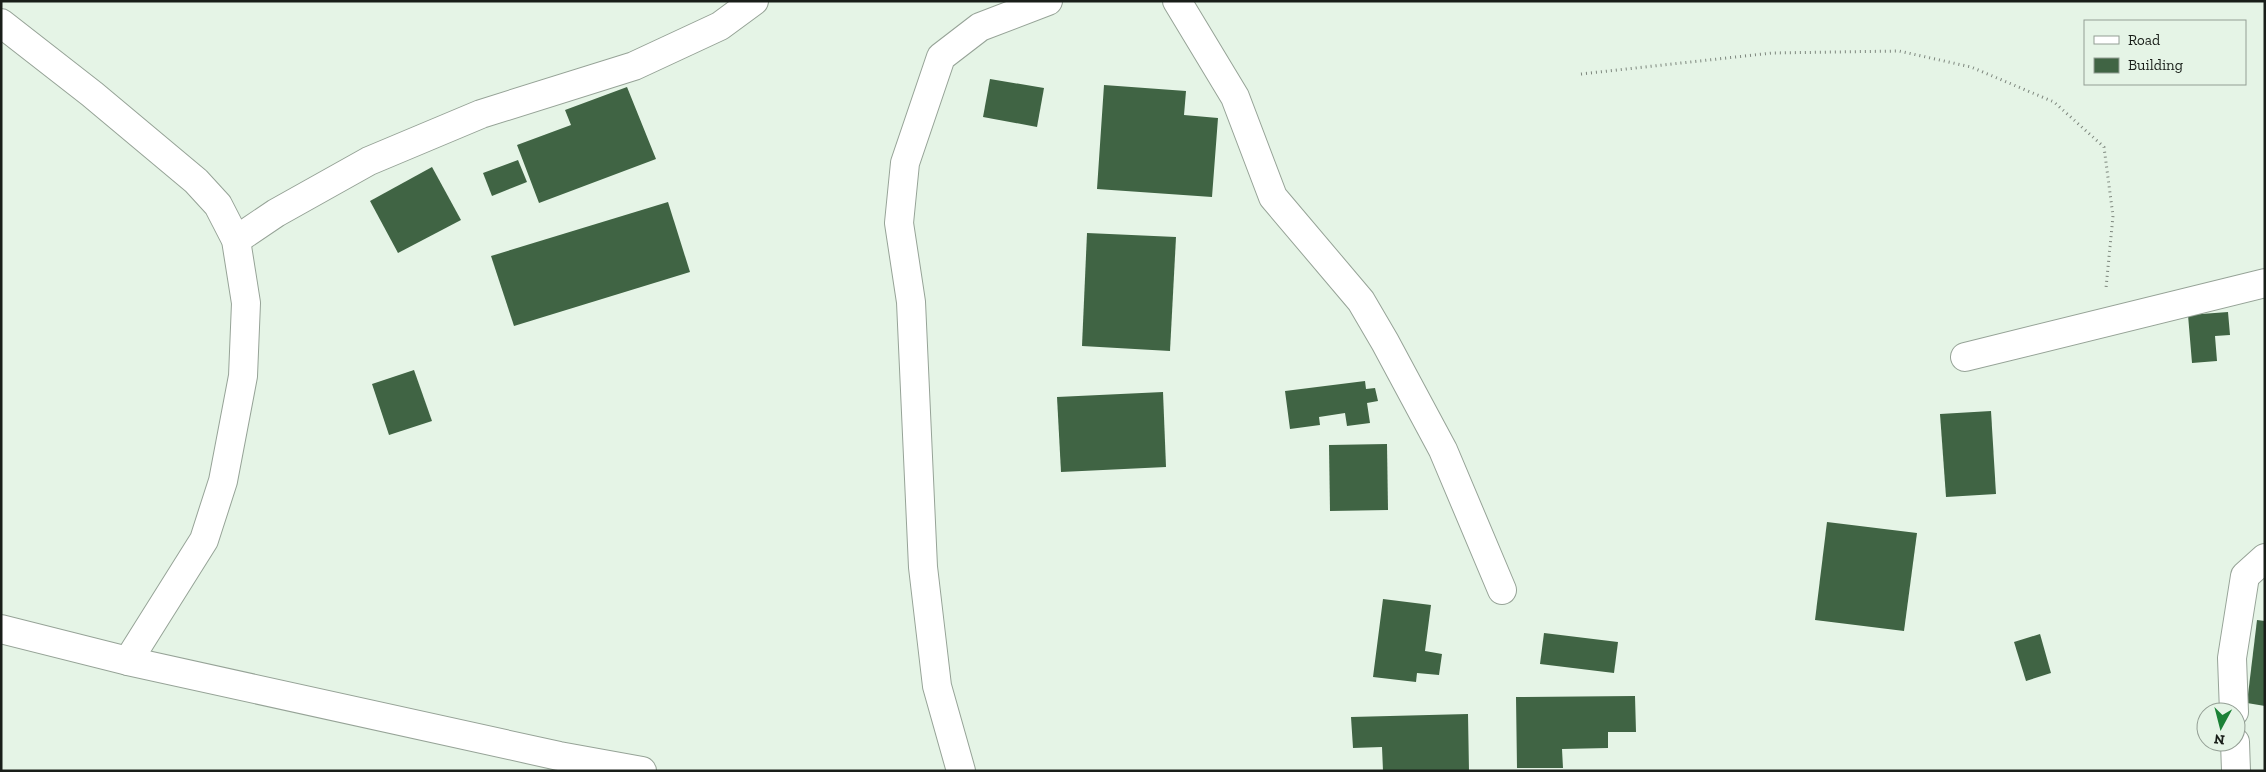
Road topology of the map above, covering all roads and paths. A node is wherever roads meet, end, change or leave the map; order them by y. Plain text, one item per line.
1 (754, 1) edge
2 (1048, 1) edge
3 (1177, 1) edge
4 (1, 23) edge
5 (1581, 74) dead end
6 (236, 240) junction
7 (2265, 283) edge
8 (2104, 321) junction
9 (1966, 357) dead end
10 (2265, 558) edge
11 (1502, 590) dead end
12 (1, 629) edge
13 (128, 661) junction
14 (2234, 702) edge
15 (2235, 752) edge
16 (642, 771) edge
17 (961, 771) edge
18 (2236, 771) edge

1 - 6 street
2 - 17 street
3 - 11 street
4 - 6 street
5 - 8 path
6 - 13 street
7 - 8 street
8 - 9 street
10 - 14 street
12 - 13 street
13 - 16 street
15 - 18 street

